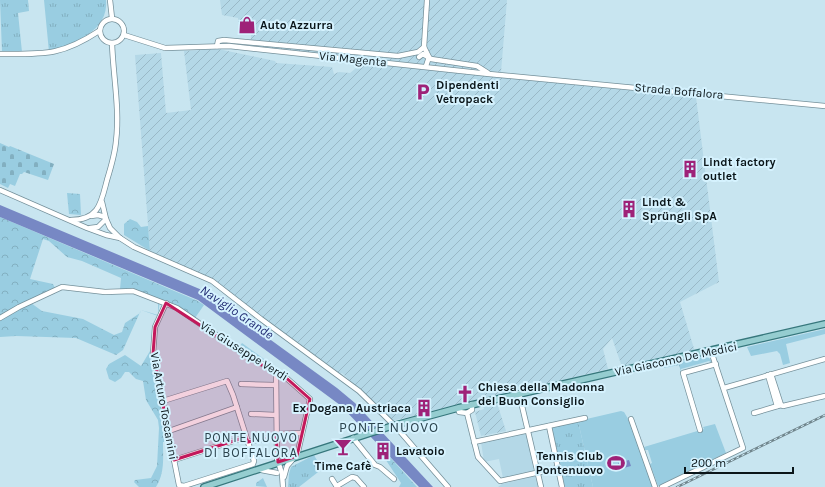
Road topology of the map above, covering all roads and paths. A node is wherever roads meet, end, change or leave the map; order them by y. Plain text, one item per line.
1 (110, 0) edge
2 (427, 0) edge
3 (112, 18) junction
4 (99, 31) junction
5 (124, 35) junction
6 (112, 43) junction
7 (217, 46) junction
8 (424, 47) junction
9 (0, 54) edge
10 (419, 54) junction
11 (428, 57) junction
12 (420, 66) junction
13 (426, 66) junction
14 (489, 74) junction
15 (533, 78) joint
16 (825, 106) edge
17 (0, 190) edge
18 (102, 202) junction
19 (89, 217) junction
20 (105, 218) junction
21 (71, 220) junction
22 (87, 228) junction
23 (120, 238) junction
24 (166, 303) junction
25 (0, 318) edge
26 (825, 324) edge
27 (711, 351) junction
28 (825, 360) edge
29 (716, 364) junction
30 (276, 370) junction
31 (769, 374) junction
32 (241, 384) dead end
33 (275, 385) junction
34 (724, 388) junction
35 (519, 393) junction
36 (825, 396) edge
37 (162, 401) junction
38 (472, 404) junction
39 (779, 405) junction
40 (237, 407) junction
41 (458, 408) junction
42 (467, 413) junction
43 (754, 413) dead end
44 (251, 414) dead end
45 (276, 416) junction
46 (585, 418) dead end
47 (631, 419) dead end
48 (389, 426) junction
49 (549, 426) junction
50 (528, 430) junction
51 (700, 430) dead end
52 (168, 431) junction
53 (302, 433) junction
54 (276, 435) junction
55 (353, 438) junction
56 (247, 440) junction
57 (474, 442) junction
58 (296, 456) junction
59 (174, 460) junction
60 (278, 462) junction
61 (558, 468) junction
62 (251, 471) junction
63 (277, 472) junction
64 (537, 473) junction
65 (216, 476) junction
66 (332, 479) dead end
67 (394, 479) dead end
68 (218, 482) junction
69 (180, 486) edge
70 (283, 486) edge
71 (204, 487) edge
72 (337, 487) edge
73 (364, 487) edge
74 (448, 487) edge
75 (541, 487) edge
76 (562, 487) edge
77 (655, 487) edge
78 (662, 487) edge

1 - 3 street
2 - 8 street
3 - 4 street
3 - 5 street
4 - 6 street
4 - 9 street
5 - 6 street
5 - 7 street, Via Magenta
6 - 18 street
7 - 10 street, Via Magenta
7 - 12 street, Via Magenta
8 - 10 street
8 - 11 street
10 - 11 street, Via Magenta
10 - 12 street
11 - 13 street
11 - 14 street, Via Magenta
12 - 13 street, Via Magenta
13 - 14 street, Via Magenta
14 - 15 street, Via Magenta
15 - 16 street, Strada Boffalora
17 - 21 street
18 - 19 street
18 - 20 street
19 - 20 street
19 - 21 street
20 - 22 street
20 - 23 street
21 - 22 street
22 - 23 street
23 - 48 street
24 - 25 street, Via Giuseppe Verdi
24 - 30 street, Via Giuseppe Verdi
24 - 37 street, Via Arturo Toscanini
26 - 27 main road, Via Giacomo De Medici
27 - 29 street
27 - 35 main road, Via Giacomo De Medici
28 - 31 street
29 - 34 street
29 - 51 street
30 - 33 street
30 - 53 street, Via Giuseppe Verdi
31 - 34 street
31 - 39 street
32 - 33 street
33 - 45 street
34 - 78 street
35 - 38 main road, Via Giacomo De Medici
35 - 50 street
36 - 39 street
37 - 40 street
37 - 52 street, Via Arturo Toscanini
38 - 41 main road, Via Giacomo De Medici
38 - 42 street
39 - 43 street
40 - 52 street
40 - 56 street
41 - 42 street
41 - 48 main road, Via Giacomo De Medici
42 - 57 street
44 - 45 street
45 - 54 street
46 - 49 street
47 - 77 street
48 - 55 main road, Via Giacomo De Medici
48 - 74 street
49 - 50 street
49 - 61 street
50 - 57 street
50 - 64 street
52 - 59 street, Via Arturo Toscanini
53 - 54 street
53 - 58 street, Via Giuseppe Verdi
54 - 56 street
54 - 60 street
55 - 58 main road, Via Giacomo De Medici
55 - 67 street
56 - 59 street
56 - 65 street
57 - 64 street
58 - 60 main road, Via Giacomo De Medici
58 - 70 street
59 - 69 street, Via Arturo Toscanini
60 - 62 main road, Via Giacomo De Medici
60 - 63 street
60 - 70 street
61 - 64 street
61 - 76 street
62 - 63 street
62 - 68 main road, Via Giacomo De Medici
63 - 70 street
64 - 75 street
65 - 68 street
65 - 69 street
66 - 72 street
68 - 71 main road, Via Giacomo De Medici
72 - 73 street

